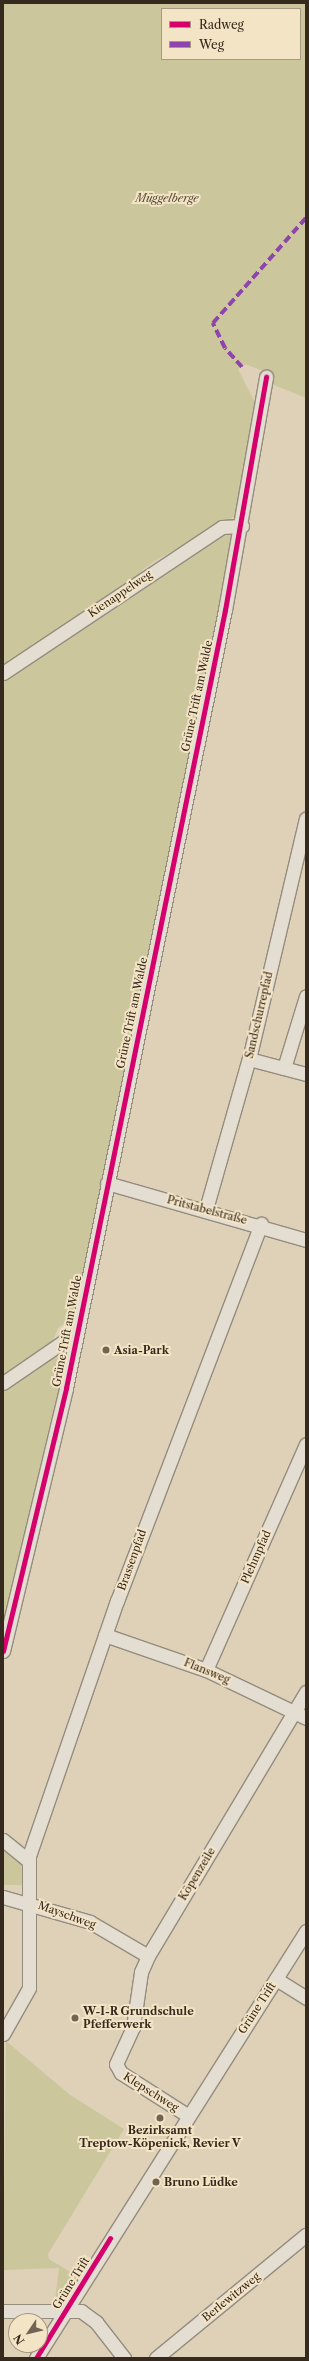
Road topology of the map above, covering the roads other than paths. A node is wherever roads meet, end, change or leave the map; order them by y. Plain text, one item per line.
1 (266, 376) dead end
2 (242, 526) junction
3 (3, 673) edge
4 (306, 820) edge
5 (306, 996) edge
6 (249, 1059) junction
7 (284, 1068) junction
8 (306, 1074) edge
9 (107, 1183) junction
10 (206, 1209) junction
11 (261, 1224) junction
12 (306, 1240) edge
13 (75, 1341) junction
14 (3, 1383) edge
15 (306, 1444) edge
16 (104, 1635) junction
17 (3, 1651) edge
18 (206, 1670) junction
19 (306, 1692) edge
20 (294, 1712) junction
21 (306, 1718) edge
22 (3, 1840) edge
23 (28, 1860) junction
24 (3, 1897) edge
25 (29, 1902) junction
26 (306, 1930) edge
27 (148, 1956) junction
28 (276, 1979) junction
29 (306, 1998) edge
30 (3, 2034) edge
31 (115, 2067) joint
32 (187, 2115) junction
33 (306, 2235) edge
34 (66, 2309) junction
35 (3, 2311) edge
36 (36, 2358) edge
37 (124, 2358) edge
38 (156, 2358) edge

1 - 2 street, Grüne Trift am Walde
2 - 3 street, Kienappelweg
2 - 9 street, Grüne Trift am Walde
4 - 6 street, Sandschurrepfad
5 - 7 street
6 - 7 street
6 - 10 street, Sandschurrepfad
7 - 8 street
9 - 10 street, Pritstabelstraße
9 - 13 street, Grüne Trift am Walde
10 - 11 street, Pritstabelstraße
11 - 12 street, Pritstabelstraße
11 - 16 street, Brassenpfad
13 - 14 street
13 - 17 street, Grüne Trift am Walde
15 - 18 street, Plehmpfad
16 - 18 street, Flansweg
16 - 23 street, Brassenpfad
18 - 20 street, Flansweg
19 - 20 street, Köpenzeile
20 - 21 street, Flansweg
20 - 27 street, Köpenzeile
22 - 23 street
23 - 25 street, Brassenpfad
24 - 25 street, Mayschweg
25 - 27 street, Mayschweg
25 - 30 street
26 - 28 street, Grüne Trift
27 - 31 street, Köpenzeile
28 - 29 street
28 - 32 street, Grüne Trift
31 - 32 street, Klepschweg
32 - 34 street, Grüne Trift
33 - 38 street, Berlewitzweg
34 - 35 street, Grüne Trift
34 - 36 street, Grüne Trift
34 - 37 street

